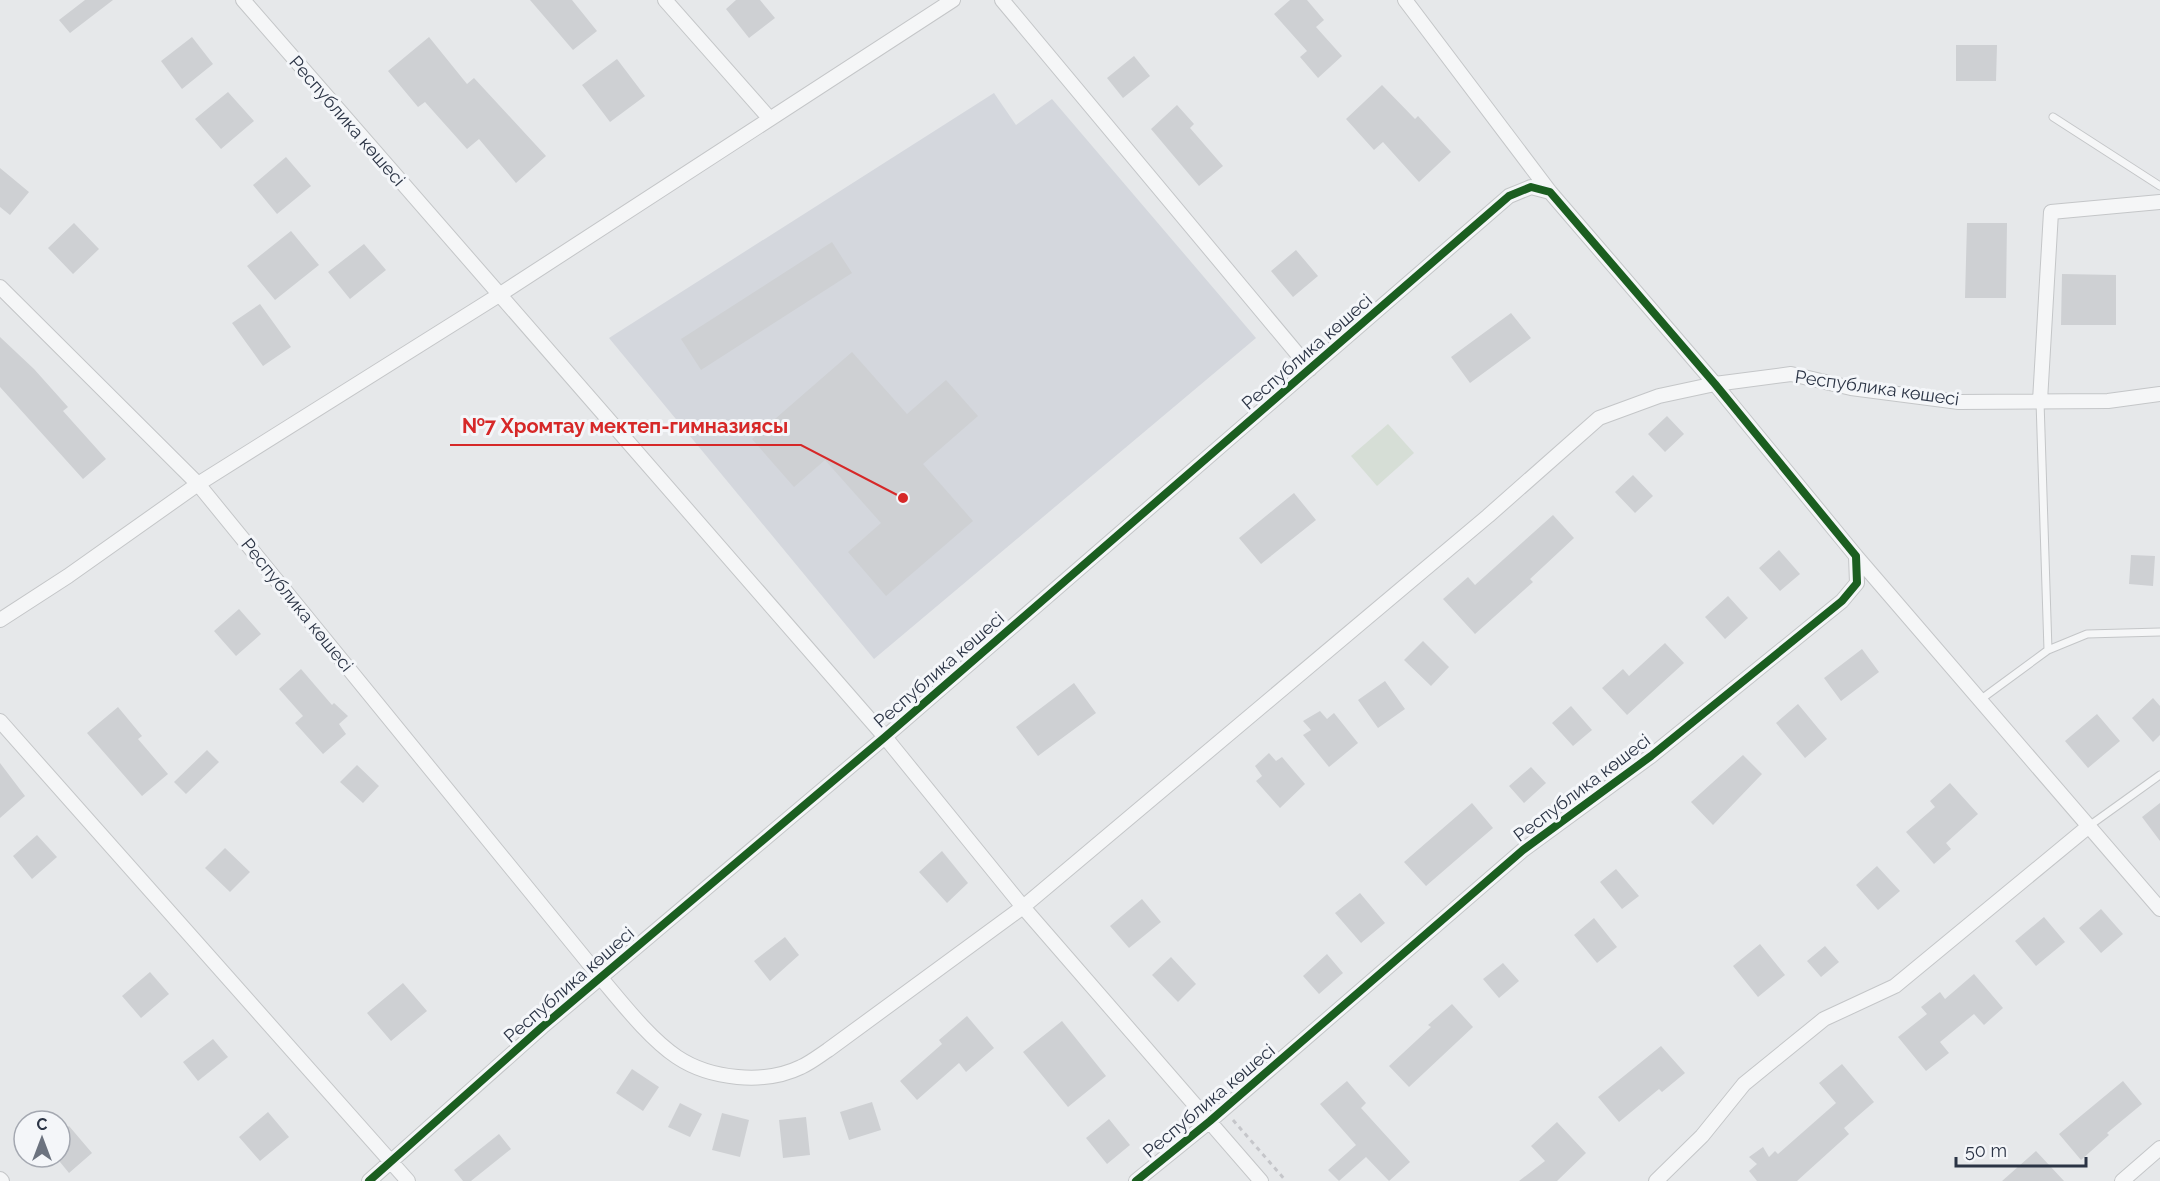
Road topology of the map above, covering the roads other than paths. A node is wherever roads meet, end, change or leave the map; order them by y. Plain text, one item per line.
1 (243, 0) edge
2 (665, 0) edge
3 (953, 0) edge
4 (1002, 0) edge
5 (1405, 0) edge
6 (2054, 117) dead end
7 (770, 119) junction
8 (2160, 186) edge
9 (1550, 192) junction
10 (2160, 202) edge
11 (0, 287) edge
12 (499, 296) junction
13 (1310, 369) junction
14 (1715, 384) junction
15 (2160, 394) edge
16 (2040, 401) junction
17 (198, 484) junction
18 (1856, 556) junction
19 (0, 620) edge
20 (2160, 632) edge
21 (2048, 650) junction
22 (1980, 700) junction
23 (0, 721) edge
24 (885, 737) junction
25 (2160, 775) edge
26 (2089, 826) junction
27 (1023, 907) junction
28 (2160, 909) edge
29 (600, 977) junction
30 (1210, 1121) junction
31 (2160, 1148) edge
32 (392, 1162) junction
33 (369, 1181) edge
34 (408, 1181) edge
35 (1136, 1181) edge
36 (1261, 1181) edge
37 (1656, 1181) edge
38 (2122, 1181) edge

1 - 12 street, Республика көшесі
2 - 7 street
3 - 7 street
4 - 13 street, Республика көшесі
5 - 9 street
6 - 8 lane
7 - 12 street
9 - 13 street, Республика көшесі
9 - 14 street
10 - 16 street
11 - 17 street, Республика көшесі
12 - 17 street
12 - 24 street, Республика көшесі
13 - 24 street, Республика көшесі
14 - 16 street, Республика көшесі
14 - 18 street
14 - 27 street, Республика көшесі
15 - 16 street, Республика көшесі
16 - 21 lane
17 - 19 street
17 - 29 street, Республика көшесі
18 - 22 street
18 - 30 street, Республика көшесі
20 - 21 lane
21 - 22 lane
22 - 26 street
23 - 32 street
24 - 27 street, Республика көшесі
24 - 29 street, Республика көшесі
25 - 26 lane
26 - 28 street
26 - 37 street
27 - 29 street, Республика көшесі
27 - 30 street, Республика көшесі
29 - 32 street, Республика көшесі
30 - 35 street, Республика көшесі
30 - 36 street, Республика көшесі
31 - 38 street
32 - 33 street, Республика көшесі
32 - 34 street

